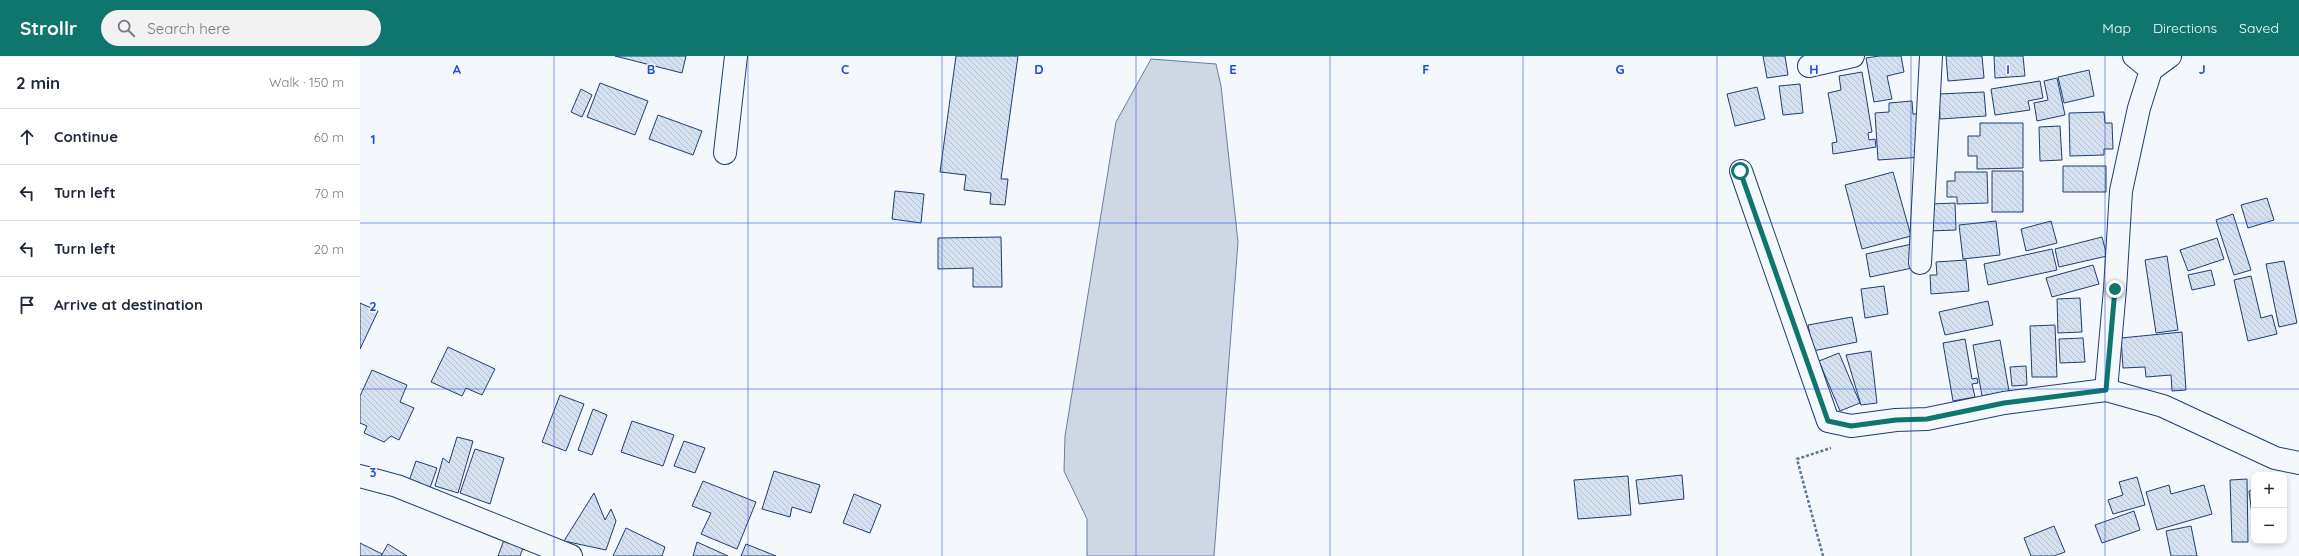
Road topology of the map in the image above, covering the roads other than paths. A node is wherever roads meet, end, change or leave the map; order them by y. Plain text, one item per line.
1 (736, 56) edge
2 (1853, 56) edge
3 (1931, 56) edge
4 (2134, 56) edge
5 (2170, 56) edge
6 (1809, 66) dead end
7 (2151, 70) junction
8 (725, 154) dead end
9 (1740, 171) dead end
10 (1920, 263) dead end
11 (2106, 390) junction
12 (2299, 463) edge
13 (360, 476) edge
14 (571, 556) edge

1 - 8 street
2 - 6 street
3 - 10 street
4 - 7 street
5 - 7 street
7 - 11 street
9 - 11 street
11 - 12 street
13 - 14 street

